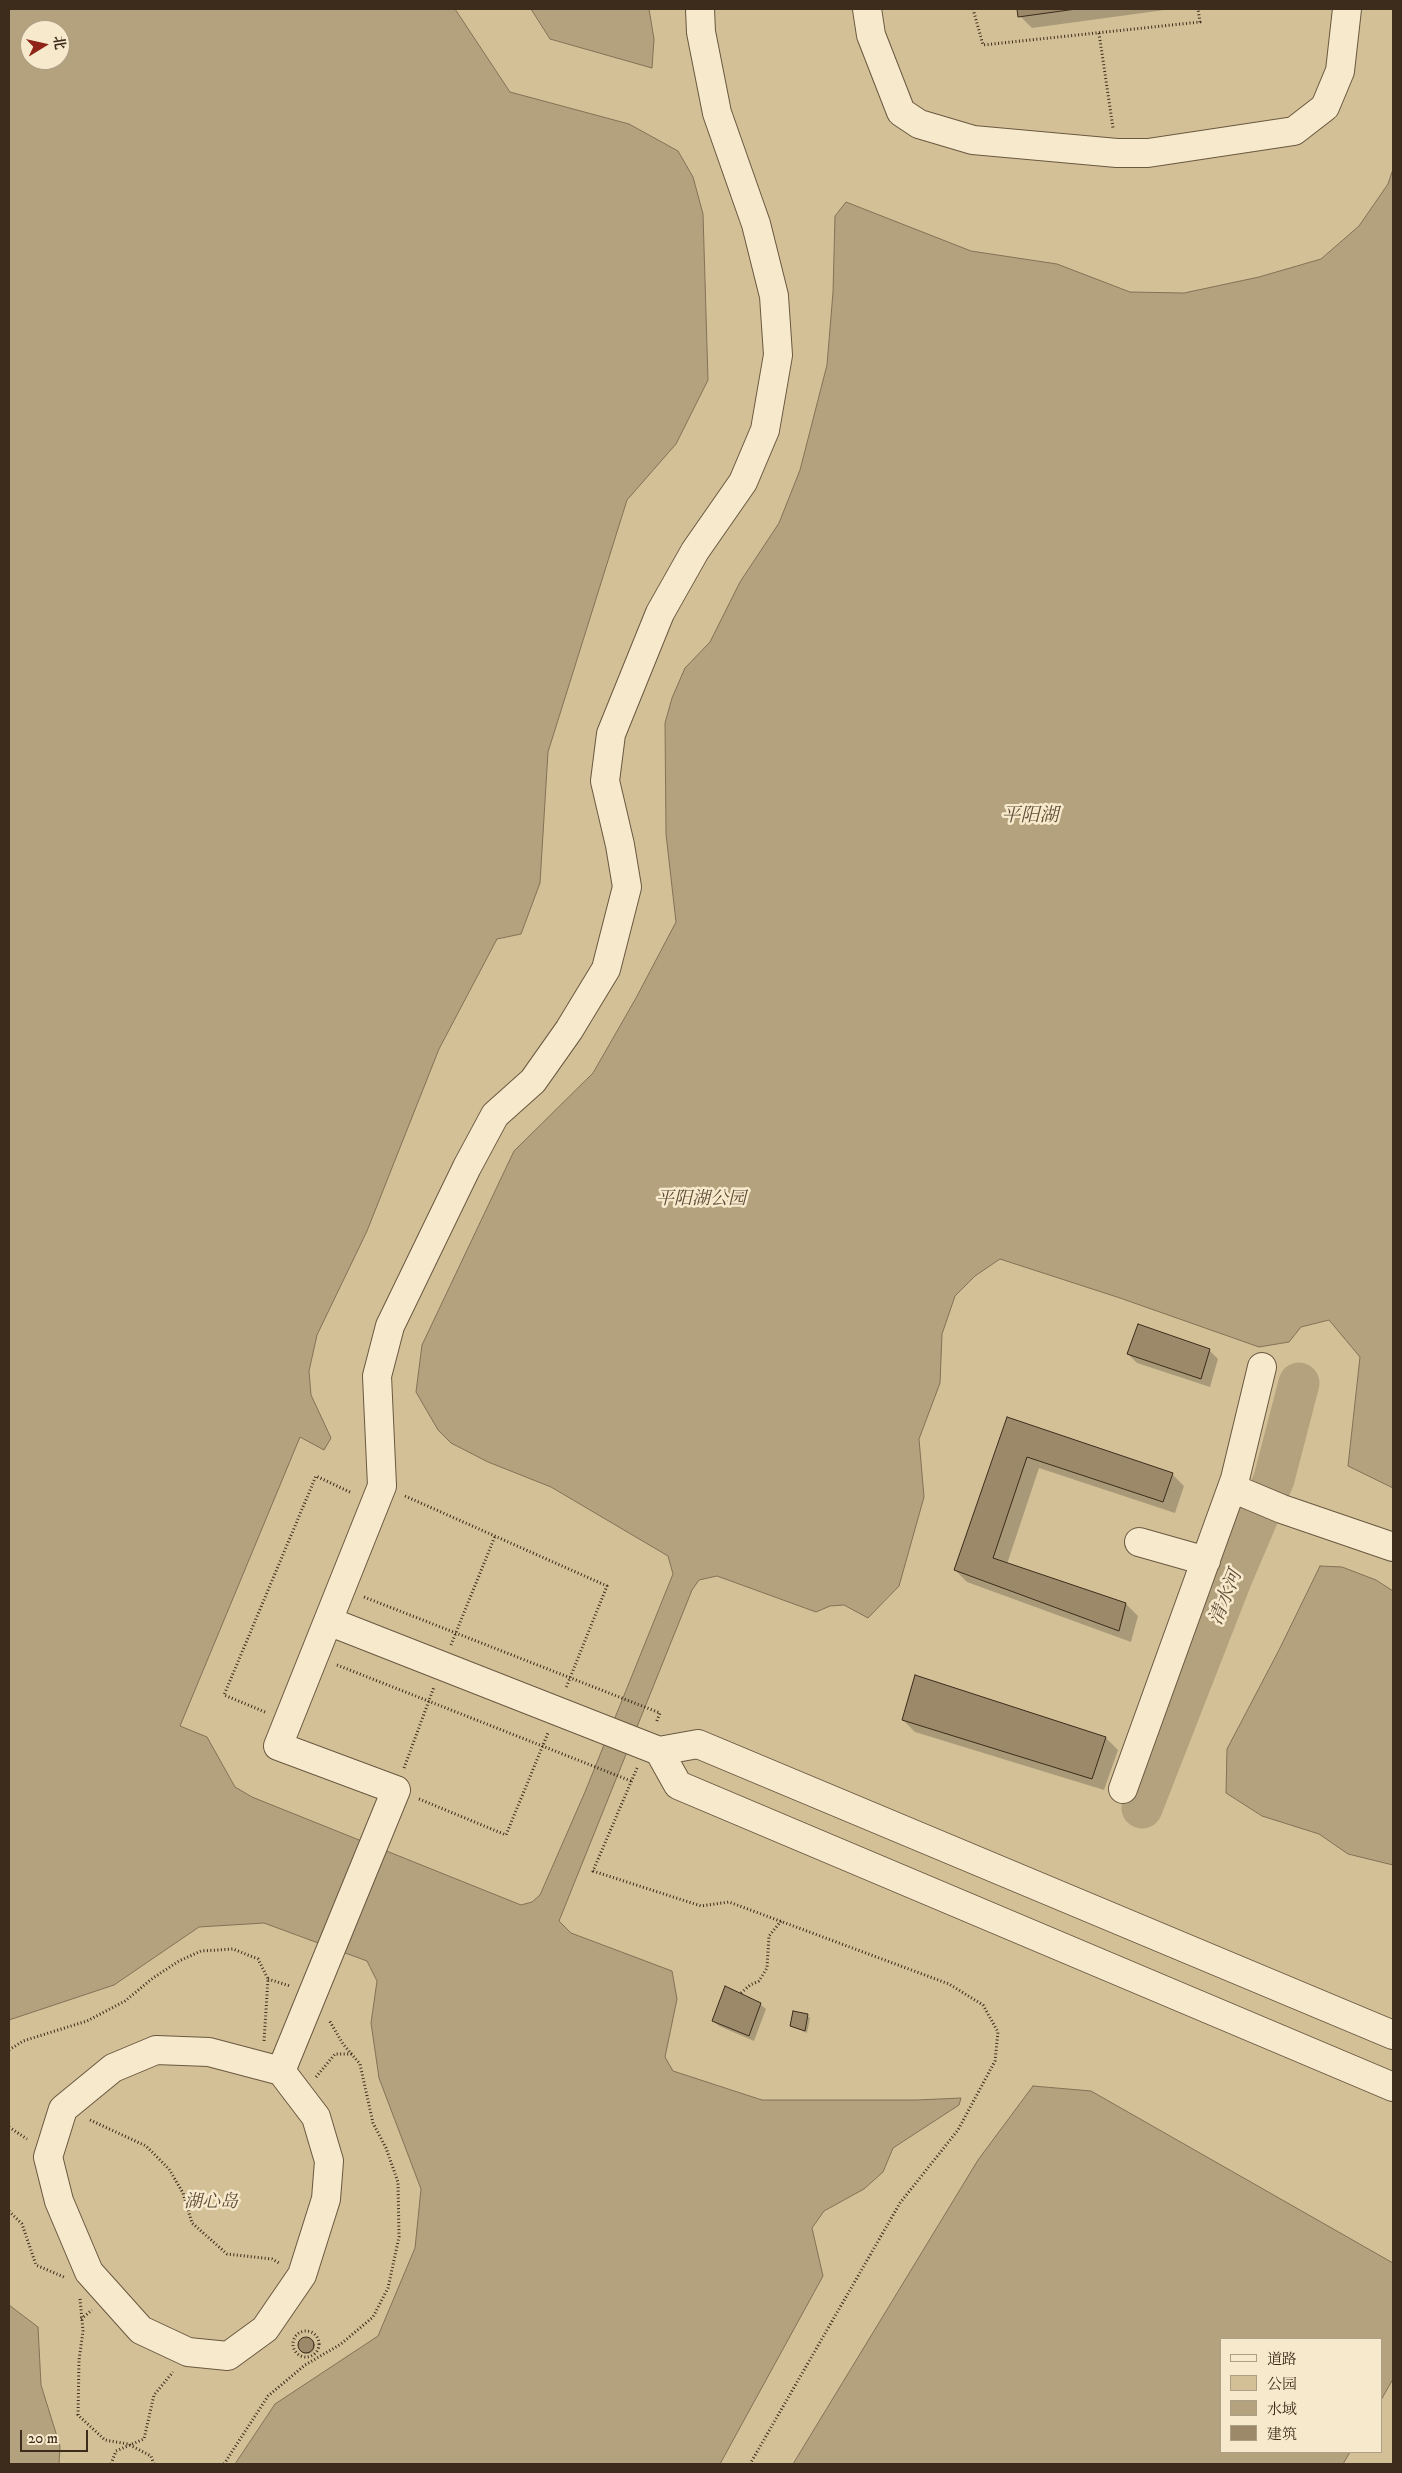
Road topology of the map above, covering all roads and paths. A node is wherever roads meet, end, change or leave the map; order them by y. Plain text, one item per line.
1 (700, 9) edge
2 (867, 9) edge
3 (973, 9) edge
4 (1198, 9) edge
5 (1347, 9) edge
6 (1099, 33) junction
7 (1117, 153) junction
8 (1262, 1368) dead end
9 (1232, 1488) junction
10 (379, 1495) junction
11 (1139, 1542) dead end
12 (1393, 1547) edge
13 (1206, 1561) junction
14 (342, 1588) junction
15 (328, 1621) junction
16 (314, 1656) junction
17 (570, 1678) junction
18 (557, 1710) junction
19 (288, 1721) junction
20 (542, 1746) junction
21 (653, 1748) junction
22 (631, 1781) junction
23 (1123, 1789) dead end
24 (396, 1790) junction
25 (781, 1921) junction
26 (741, 1993) dead end
27 (308, 2000) junction
28 (1393, 2035) edge
29 (9, 2050) edge
30 (352, 2054) junction
31 (269, 2068) junction
32 (1393, 2087) edge
33 (303, 2100) junction
34 (63, 2109) junction
35 (9, 2211) edge
36 (302, 2275) junction
37 (68, 2279) dead end
38 (80, 2295) dead end
39 (188, 2352) junction
40 (317, 2352) junction
41 (320, 2356) junction
42 (128, 2444) junction
43 (111, 2464) edge
44 (154, 2464) edge
45 (224, 2464) edge
46 (750, 2464) edge

1 - 10 street
2 - 7 street
3 - 6 path
4 - 6 path
5 - 7 street
6 - 7 path
8 - 9 street
9 - 12 street
9 - 13 street
10 - 14 street
10 - 17 path
10 - 19 path
11 - 13 street
13 - 23 street
14 - 15 street
14 - 17 path
15 - 16 street
15 - 18 street
16 - 19 street
16 - 20 path
17 - 18 path
17 - 21 path
18 - 20 path
18 - 21 street
19 - 24 street
20 - 22 path
20 - 24 path
21 - 22 path
21 - 28 street
21 - 32 street
22 - 25 path
24 - 27 street
25 - 26 path
25 - 46 path
27 - 30 path
27 - 31 street
29 - 31 path
30 - 33 path
30 - 41 path
31 - 33 street
31 - 34 street
33 - 36 street
34 - 36 path
34 - 39 street
35 - 37 path
36 - 39 street
38 - 42 path
39 - 42 path
40 - 40 path
40 - 41 path
41 - 45 path
42 - 43 path
42 - 44 path

